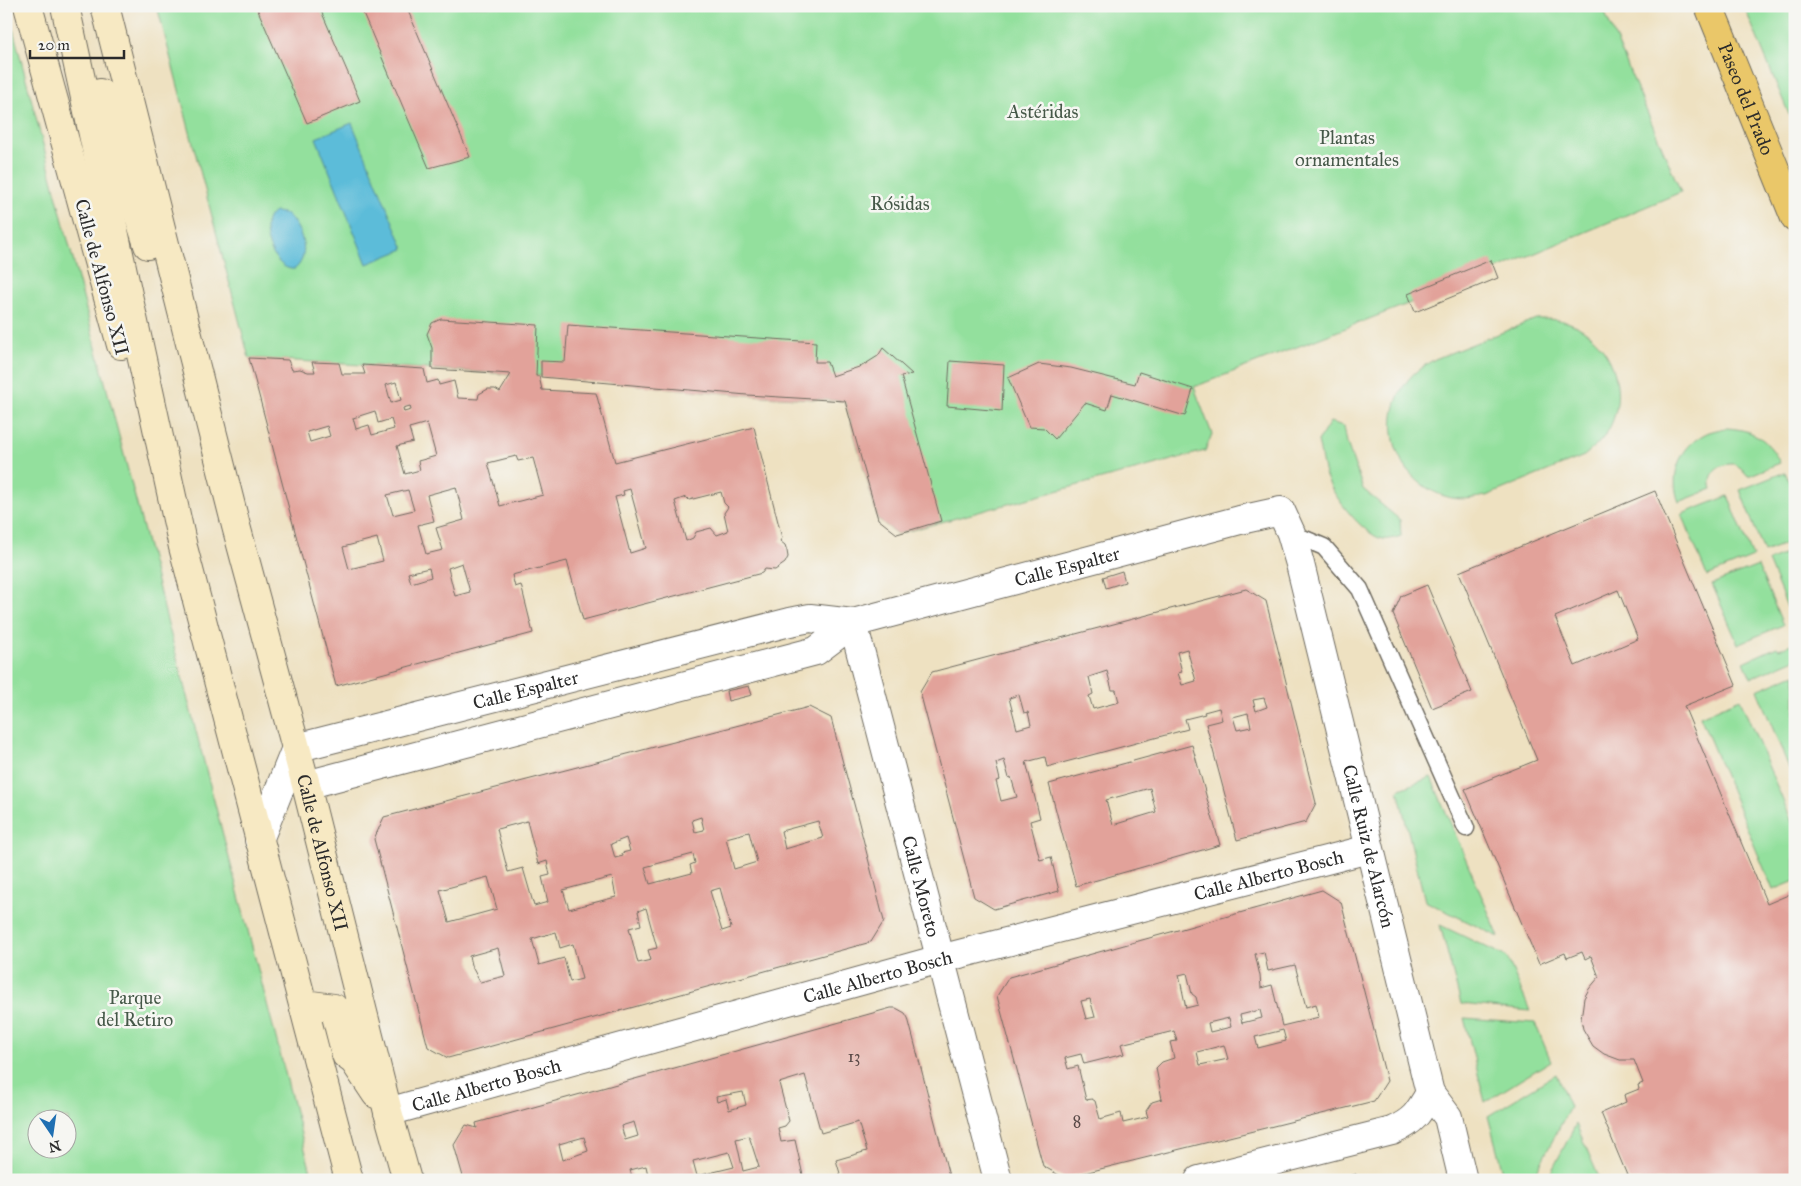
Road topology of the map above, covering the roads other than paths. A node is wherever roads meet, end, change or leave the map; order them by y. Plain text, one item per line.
1 (28, 6) edge
2 (64, 6) edge
3 (72, 6) edge
4 (105, 6) edge
5 (1709, 6) edge
6 (1795, 218) edge
7 (1286, 522) junction
8 (236, 526) junction
9 (183, 547) junction
10 (853, 624) junction
11 (296, 748) junction
12 (306, 785) junction
13 (1466, 828) dead end
14 (259, 840) junction
15 (1369, 849) junction
16 (940, 959) junction
17 (304, 1004) junction
18 (1430, 1094) junction
19 (388, 1112) junction
20 (349, 1180) edge
21 (407, 1180) edge
22 (998, 1180) edge
23 (1199, 1180) edge
24 (1463, 1180) edge

1 - 9 main road, Calle de Alfonso XII
2 - 9 main road, Calle de Alfonso XII
3 - 8 main road, Calle de Alfonso XII
4 - 8 main road, Calle de Alfonso XII
5 - 6 highway, Paseo del Prado
7 - 10 street, Calle Espalter
7 - 13 lane
7 - 15 street, Calle Ruiz de Alarcón
8 - 11 main road, Calle de Alfonso XII
9 - 14 main road, Calle de Alfonso XII
10 - 11 street, Calle Espalter
10 - 12 street, Calle Espalter
10 - 16 street, Calle Moreto
11 - 12 main road, Calle de Alfonso XII
11 - 14 street
12 - 19 main road, Calle de Alfonso XII
14 - 17 main road, Calle de Alfonso XII
15 - 16 street, Calle Alberto Bosch
15 - 18 street, Calle Ruiz de Alarcón
16 - 19 street, Calle Alberto Bosch
16 - 22 street, Calle Moreto
17 - 19 main road
17 - 20 main road, Calle de Alfonso XII
18 - 23 street
18 - 24 street, Calle Ruiz de Alarcón
19 - 21 main road, Calle de Alfonso XII

